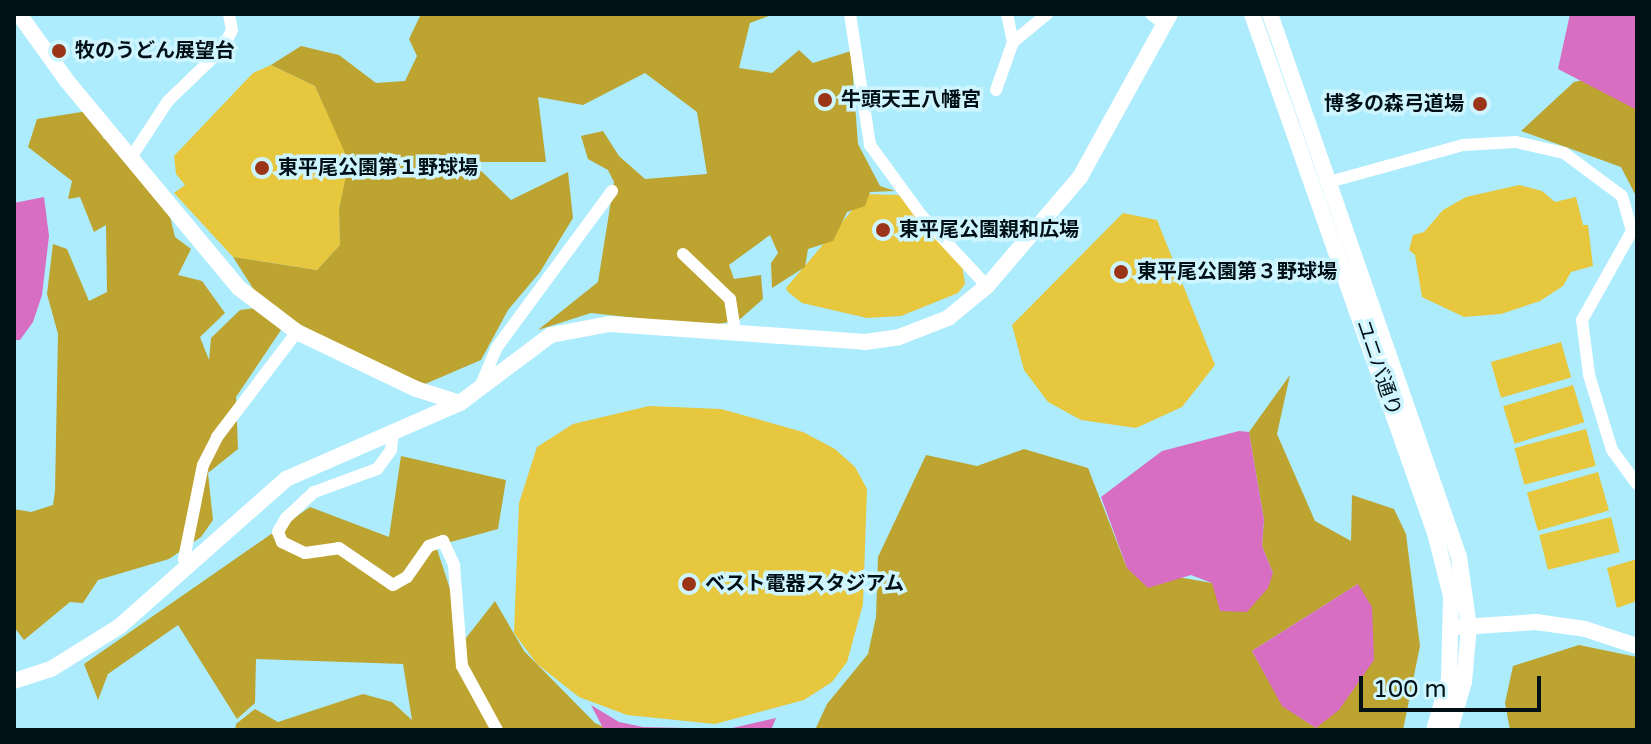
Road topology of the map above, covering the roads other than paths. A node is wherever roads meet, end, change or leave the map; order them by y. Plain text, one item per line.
1 (19, 14) edge
2 (229, 14) edge
3 (850, 14) edge
4 (1007, 14) edge
5 (1047, 14) edge
6 (1252, 14) edge
7 (1270, 14) edge
8 (1162, 17) edge
9 (1013, 42) junction
10 (996, 90) dead end
11 (130, 159) junction
12 (1329, 182) junction
13 (612, 191) dead end
14 (683, 254) dead end
15 (987, 286) junction
16 (297, 332) junction
17 (736, 335) junction
18 (480, 387) junction
19 (460, 403) junction
20 (393, 431) junction
21 (1637, 484) edge
22 (190, 565) junction
23 (1461, 627) junction
24 (1637, 646) edge
25 (14, 681) edge
26 (497, 730) edge
27 (1434, 730) edge
28 (1450, 730) edge

1 - 11 street
2 - 11 street
3 - 15 street
4 - 9 street
5 - 9 street
6 - 23 street, ユニバ通り
7 - 12 street, ユニバ通り
8 - 15 street
9 - 10 street
11 - 16 street
12 - 21 street
12 - 23 street, ユニバ通り
13 - 18 street
14 - 17 street
15 - 17 street
16 - 19 street
16 - 22 street
17 - 18 street
18 - 19 street
19 - 20 street
20 - 22 street
20 - 26 street
22 - 25 street
23 - 24 street
23 - 27 street, ユニバ通り
23 - 28 street, ユニバ通り

